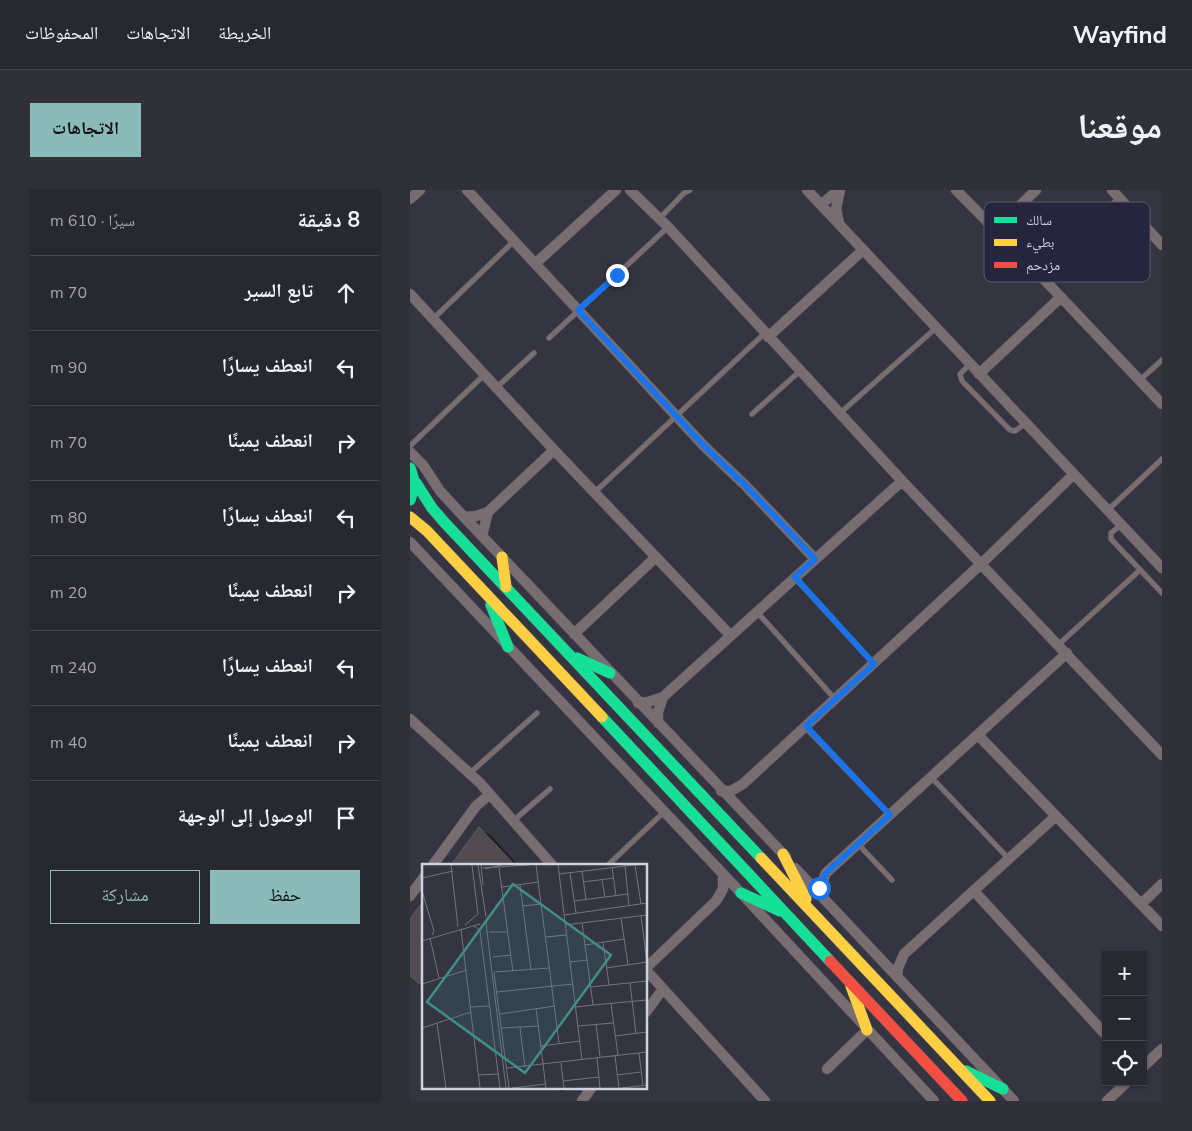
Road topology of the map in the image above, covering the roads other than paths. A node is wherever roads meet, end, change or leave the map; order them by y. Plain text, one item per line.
1 (420, 190) edge
2 (467, 190) edge
3 (616, 190) edge
4 (630, 190) edge
5 (690, 190) edge
6 (807, 190) edge
7 (839, 190) edge
8 (956, 190) edge
9 (1036, 190) edge
10 (1112, 190) edge
11 (1119, 198) junction
12 (410, 199) edge
13 (1024, 202) edge
14 (1115, 202) edge
15 (1123, 202) edge
16 (822, 205) junction
17 (984, 217) edge
18 (659, 219) junction
19 (839, 224) junction
20 (668, 227) junction
21 (1150, 231) edge
22 (514, 240) junction
23 (1162, 244) edge
24 (863, 250) junction
25 (536, 263) junction
26 (1047, 282) edge
27 (410, 294) edge
28 (1061, 297) junction
29 (578, 310) junction
30 (433, 319) junction
31 (936, 328) junction
32 (766, 335) junction
33 (549, 338) dead end
34 (534, 353) dead end
35 (1162, 360) edge
36 (970, 364) junction
37 (800, 372) junction
38 (485, 374) junction
39 (979, 374) junction
40 (1140, 380) junction
41 (497, 387) junction
42 (1162, 404) edge
43 (752, 414) dead end
44 (839, 414) junction
45 (676, 416) junction
46 (1026, 423) junction
47 (410, 446) edge
48 (554, 450) junction
49 (410, 452) edge
50 (1162, 459) edge
51 (410, 468) edge
52 (1074, 474) junction
53 (902, 481) junction
54 (416, 483) junction
55 (595, 492) junction
56 (410, 500) edge
57 (1108, 510) junction
58 (488, 512) junction
59 (410, 517) edge
60 (464, 517) junction
61 (1121, 524) junction
62 (482, 536) junction
63 (410, 542) edge
64 (502, 557) junction
65 (656, 557) junction
66 (815, 559) junction
67 (981, 564) junction
68 (1162, 568) edge
69 (1140, 570) junction
70 (795, 577) junction
71 (506, 587) junction
72 (1162, 594) edge
73 (488, 596) junction
74 (757, 612) junction
75 (574, 634) junction
76 (731, 636) junction
77 (1058, 645) junction
78 (508, 647) junction
79 (1066, 653) junction
80 (570, 654) junction
81 (874, 664) junction
82 (610, 673) junction
83 (663, 697) junction
84 (836, 699) junction
85 (638, 703) junction
86 (537, 712) dead end
87 (410, 719) edge
88 (658, 723) junction
89 (806, 726) junction
90 (978, 735) junction
91 (1161, 750) edge
92 (470, 774) junction
93 (931, 777) junction
94 (744, 784) junction
95 (550, 789) dead end
96 (721, 791) junction
97 (490, 795) junction
98 (739, 809) junction
99 (664, 812) junction
100 (890, 815) junction
101 (1056, 816) junction
102 (513, 821) junction
103 (858, 844) junction
104 (783, 854) junction
105 (1009, 859) junction
106 (434, 864) edge
107 (551, 864) edge
108 (609, 864) edge
109 (826, 873) junction
110 (723, 874) junction
111 (804, 879) junction
112 (422, 880) edge
113 (892, 880) dead end
114 (1162, 884) edge
115 (974, 892) junction
116 (741, 893) junction
117 (818, 893) junction
118 (410, 896) edge
119 (716, 901) junction
120 (1141, 904) junction
121 (813, 914) junction
122 (789, 915) junction
123 (1162, 926) edge
124 (904, 954) junction
125 (880, 959) junction
126 (648, 967) edge
127 (648, 971) edge
128 (897, 977) junction
129 (849, 980) junction
130 (663, 989) junction
131 (648, 1009) edge
132 (867, 1030) junction
133 (1102, 1030) edge
134 (1162, 1049) edge
135 (1147, 1063) edge
136 (956, 1066) junction
137 (827, 1069) dead end
138 (1123, 1086) edge
139 (591, 1088) edge
140 (1003, 1089) junction
141 (932, 1100) edge
142 (582, 1101) edge
143 (764, 1101) edge
144 (962, 1101) edge
145 (990, 1101) edge
146 (1014, 1101) edge
147 (1107, 1101) edge

1 - 12 street
2 - 22 street
3 - 25 street
4 - 18 street
5 - 18 lane
6 - 16 street
7 - 16 street
7 - 19 street
8 - 17 street
9 - 13 street
10 - 11 street
11 - 14 lane
11 - 15 street
16 - 19 street
18 - 20 street
19 - 24 street
20 - 29 lane
20 - 32 street
21 - 23 street
22 - 25 street
22 - 30 lane
24 - 31 street
24 - 32 street
25 - 29 street
26 - 28 street
27 - 30 street
28 - 39 street
28 - 40 street
29 - 33 lane
29 - 45 street
30 - 38 street
31 - 36 street
31 - 44 lane
32 - 37 street
32 - 45 lane
34 - 41 lane
35 - 40 lane
36 - 39 street
36 - 46 lane
37 - 43 lane
37 - 44 street
38 - 41 street
38 - 47 lane
39 - 46 street
40 - 42 street
41 - 48 street
44 - 53 street
45 - 55 lane
45 - 66 street
46 - 52 street
48 - 55 street
48 - 58 street
49 - 60 street
50 - 57 lane
51 - 54 main road
52 - 57 street
52 - 67 street
53 - 66 street
53 - 67 street
54 - 56 main road
54 - 71 main road
55 - 65 street
57 - 61 street
58 - 60 street
58 - 62 street
59 - 73 main road
60 - 62 street
61 - 68 street
61 - 69 lane
62 - 64 street
63 - 78 street
64 - 71 main road
64 - 75 street
65 - 75 street
65 - 76 street
66 - 70 street
67 - 77 street
67 - 81 street
69 - 72 lane
69 - 77 lane
70 - 74 street
70 - 81 lane
71 - 80 main road
73 - 78 main road
73 - 122 main road
74 - 76 street
74 - 84 lane
75 - 82 street
76 - 83 street
77 - 79 street
78 - 99 street
79 - 90 street
79 - 91 street
80 - 82 main road
80 - 121 main road
81 - 84 street
82 - 85 street
83 - 85 street
83 - 88 street
84 - 89 street
85 - 88 street
86 - 92 lane
87 - 92 street
88 - 96 street
89 - 94 street
89 - 100 lane
90 - 93 street
90 - 101 street
92 - 97 street
93 - 100 street
93 - 105 lane
94 - 96 street
94 - 98 street
95 - 102 lane
96 - 98 street
97 - 102 street
97 - 106 street
98 - 104 street
99 - 108 lane
99 - 110 street
100 - 103 street
101 - 105 street
101 - 120 street
102 - 107 street
103 - 109 street
103 - 113 lane
104 - 111 street
104 - 121 main road
105 - 115 street
109 - 111 street
109 - 117 street
110 - 116 street
110 - 119 street
111 - 117 street
112 - 118 street
114 - 120 street
115 - 124 street
115 - 133 street
116 - 119 street
116 - 122 main road
116 - 132 street
117 - 125 street
119 - 126 street
120 - 123 street
121 - 136 main road
122 - 129 main road
124 - 125 street
124 - 128 street
125 - 128 street
127 - 130 street
128 - 140 street
129 - 132 main road
129 - 144 main road
130 - 131 street
130 - 143 street
132 - 137 street
132 - 141 street
134 - 135 street
136 - 140 main road
136 - 145 main road
138 - 147 street
139 - 142 street
140 - 146 street

